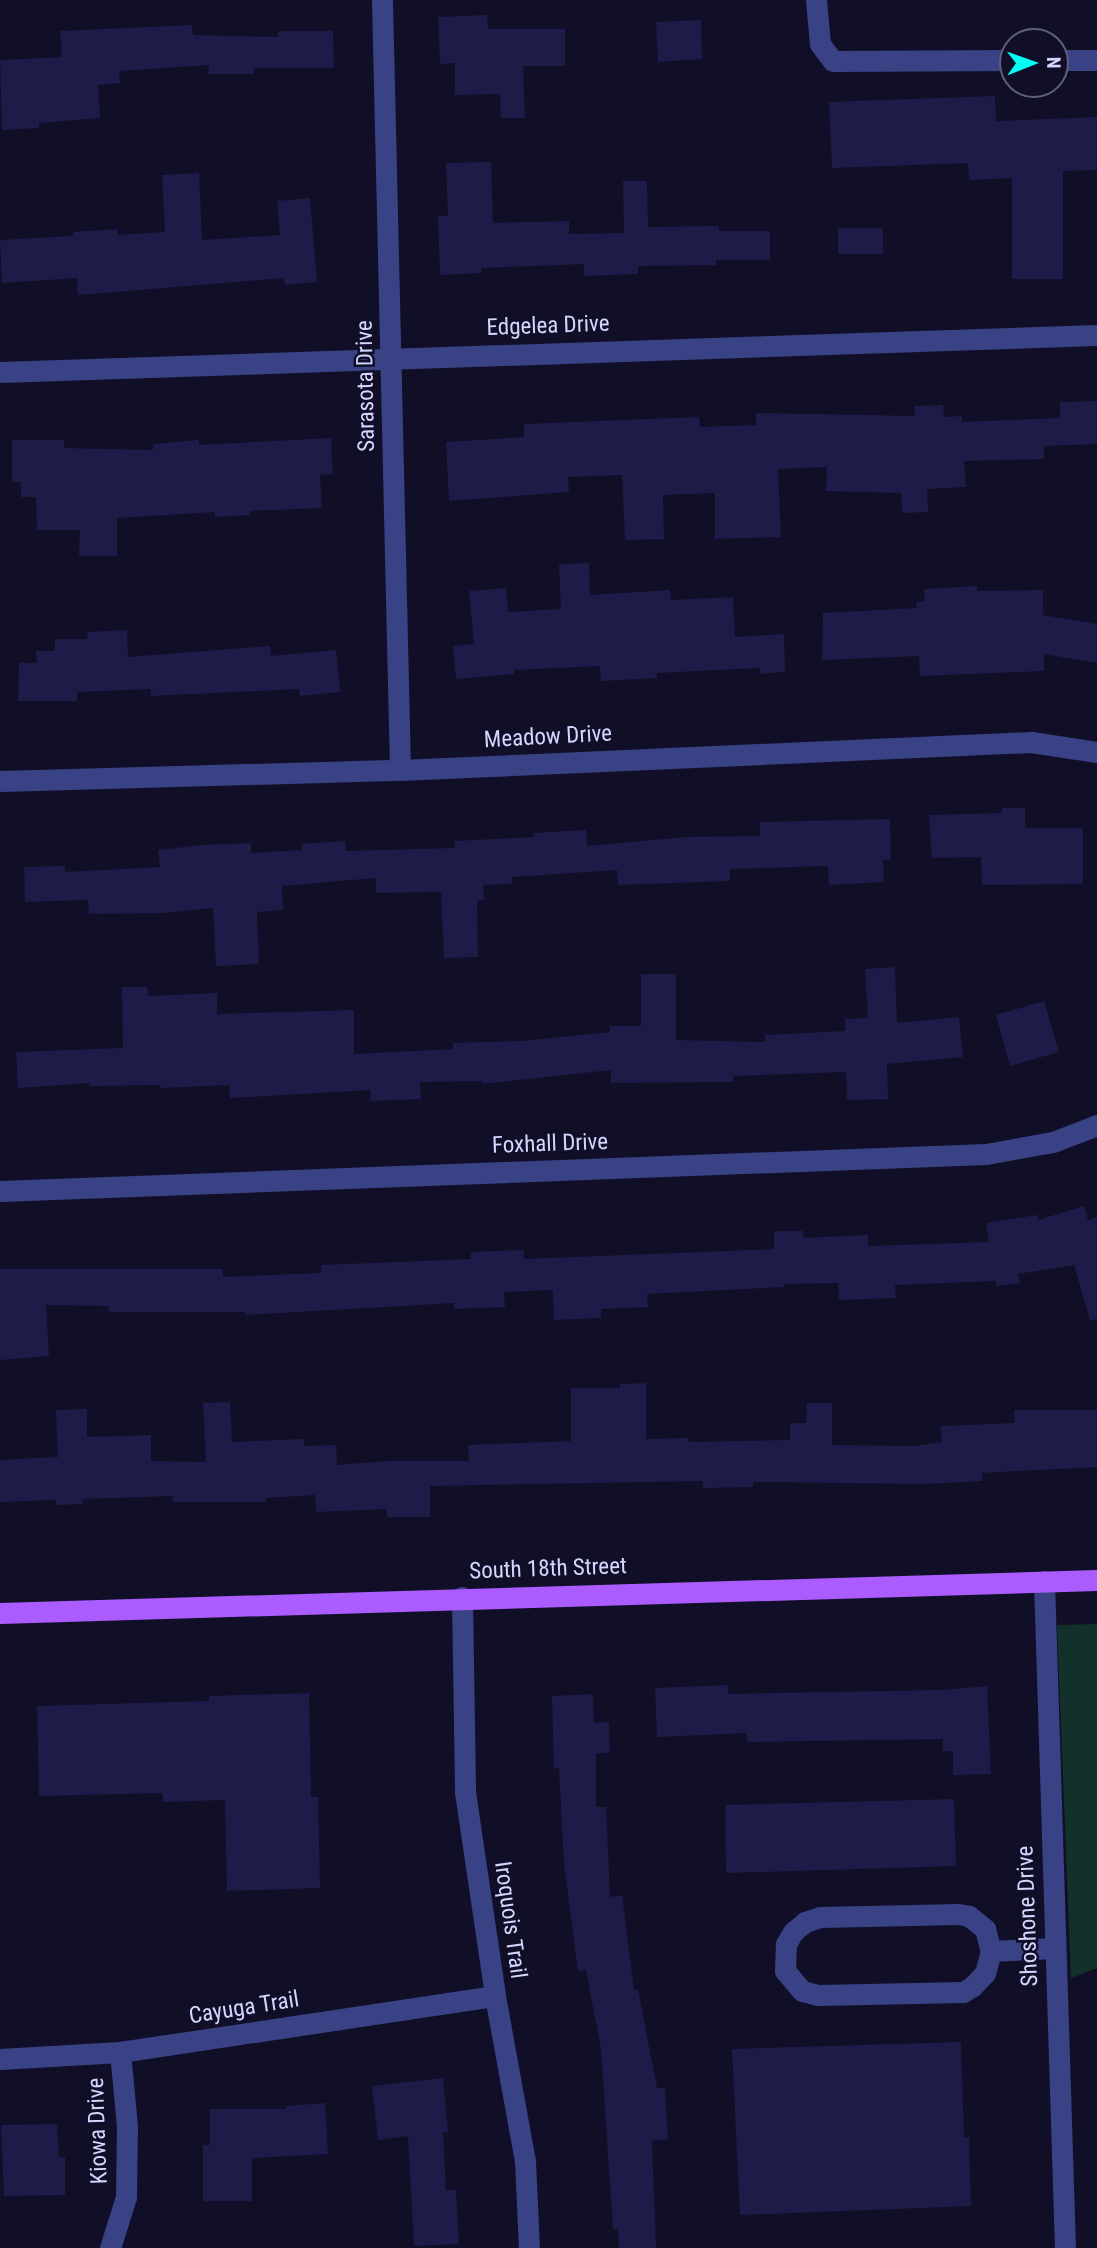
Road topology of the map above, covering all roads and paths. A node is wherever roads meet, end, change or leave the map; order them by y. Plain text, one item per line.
1 (382, 0) edge
2 (816, 0) edge
3 (999, 60) edge
4 (1069, 60) edge
5 (1097, 60) edge
6 (1097, 335) edge
7 (393, 358) junction
8 (0, 372) edge
9 (1097, 752) edge
10 (400, 770) junction
11 (0, 781) edge
12 (1097, 1125) edge
13 (0, 1191) edge
14 (1097, 1580) edge
15 (1044, 1581) junction
16 (462, 1597) junction
17 (0, 1613) edge
18 (1055, 1948) junction
19 (990, 1951) junction
20 (495, 1996) junction
21 (120, 2052) junction
22 (0, 2059) edge
23 (110, 2248) edge
24 (528, 2248) edge
25 (1065, 2248) edge

1 - 7 street, Sarasota Drive
2 - 3 street
4 - 5 street
6 - 7 street, Edgelea Drive
7 - 8 street, Edgelea Drive
7 - 10 street, Sarasota Drive
9 - 10 street, Meadow Drive
10 - 11 street, Meadow Drive
12 - 13 street, Foxhall Drive
14 - 15 main road, South 18th Street
15 - 16 main road, South 18th Street
15 - 18 street, Shoshone Drive
16 - 17 main road, South 18th Street
16 - 20 street, Iroquois Trail
18 - 19 street
18 - 25 street, Shoshone Drive
19 - 19 street
20 - 21 street, Cayuga Trail
20 - 24 street, Iroquois Trail
21 - 22 street, Cayuga Trail
21 - 23 street, Kiowa Drive

